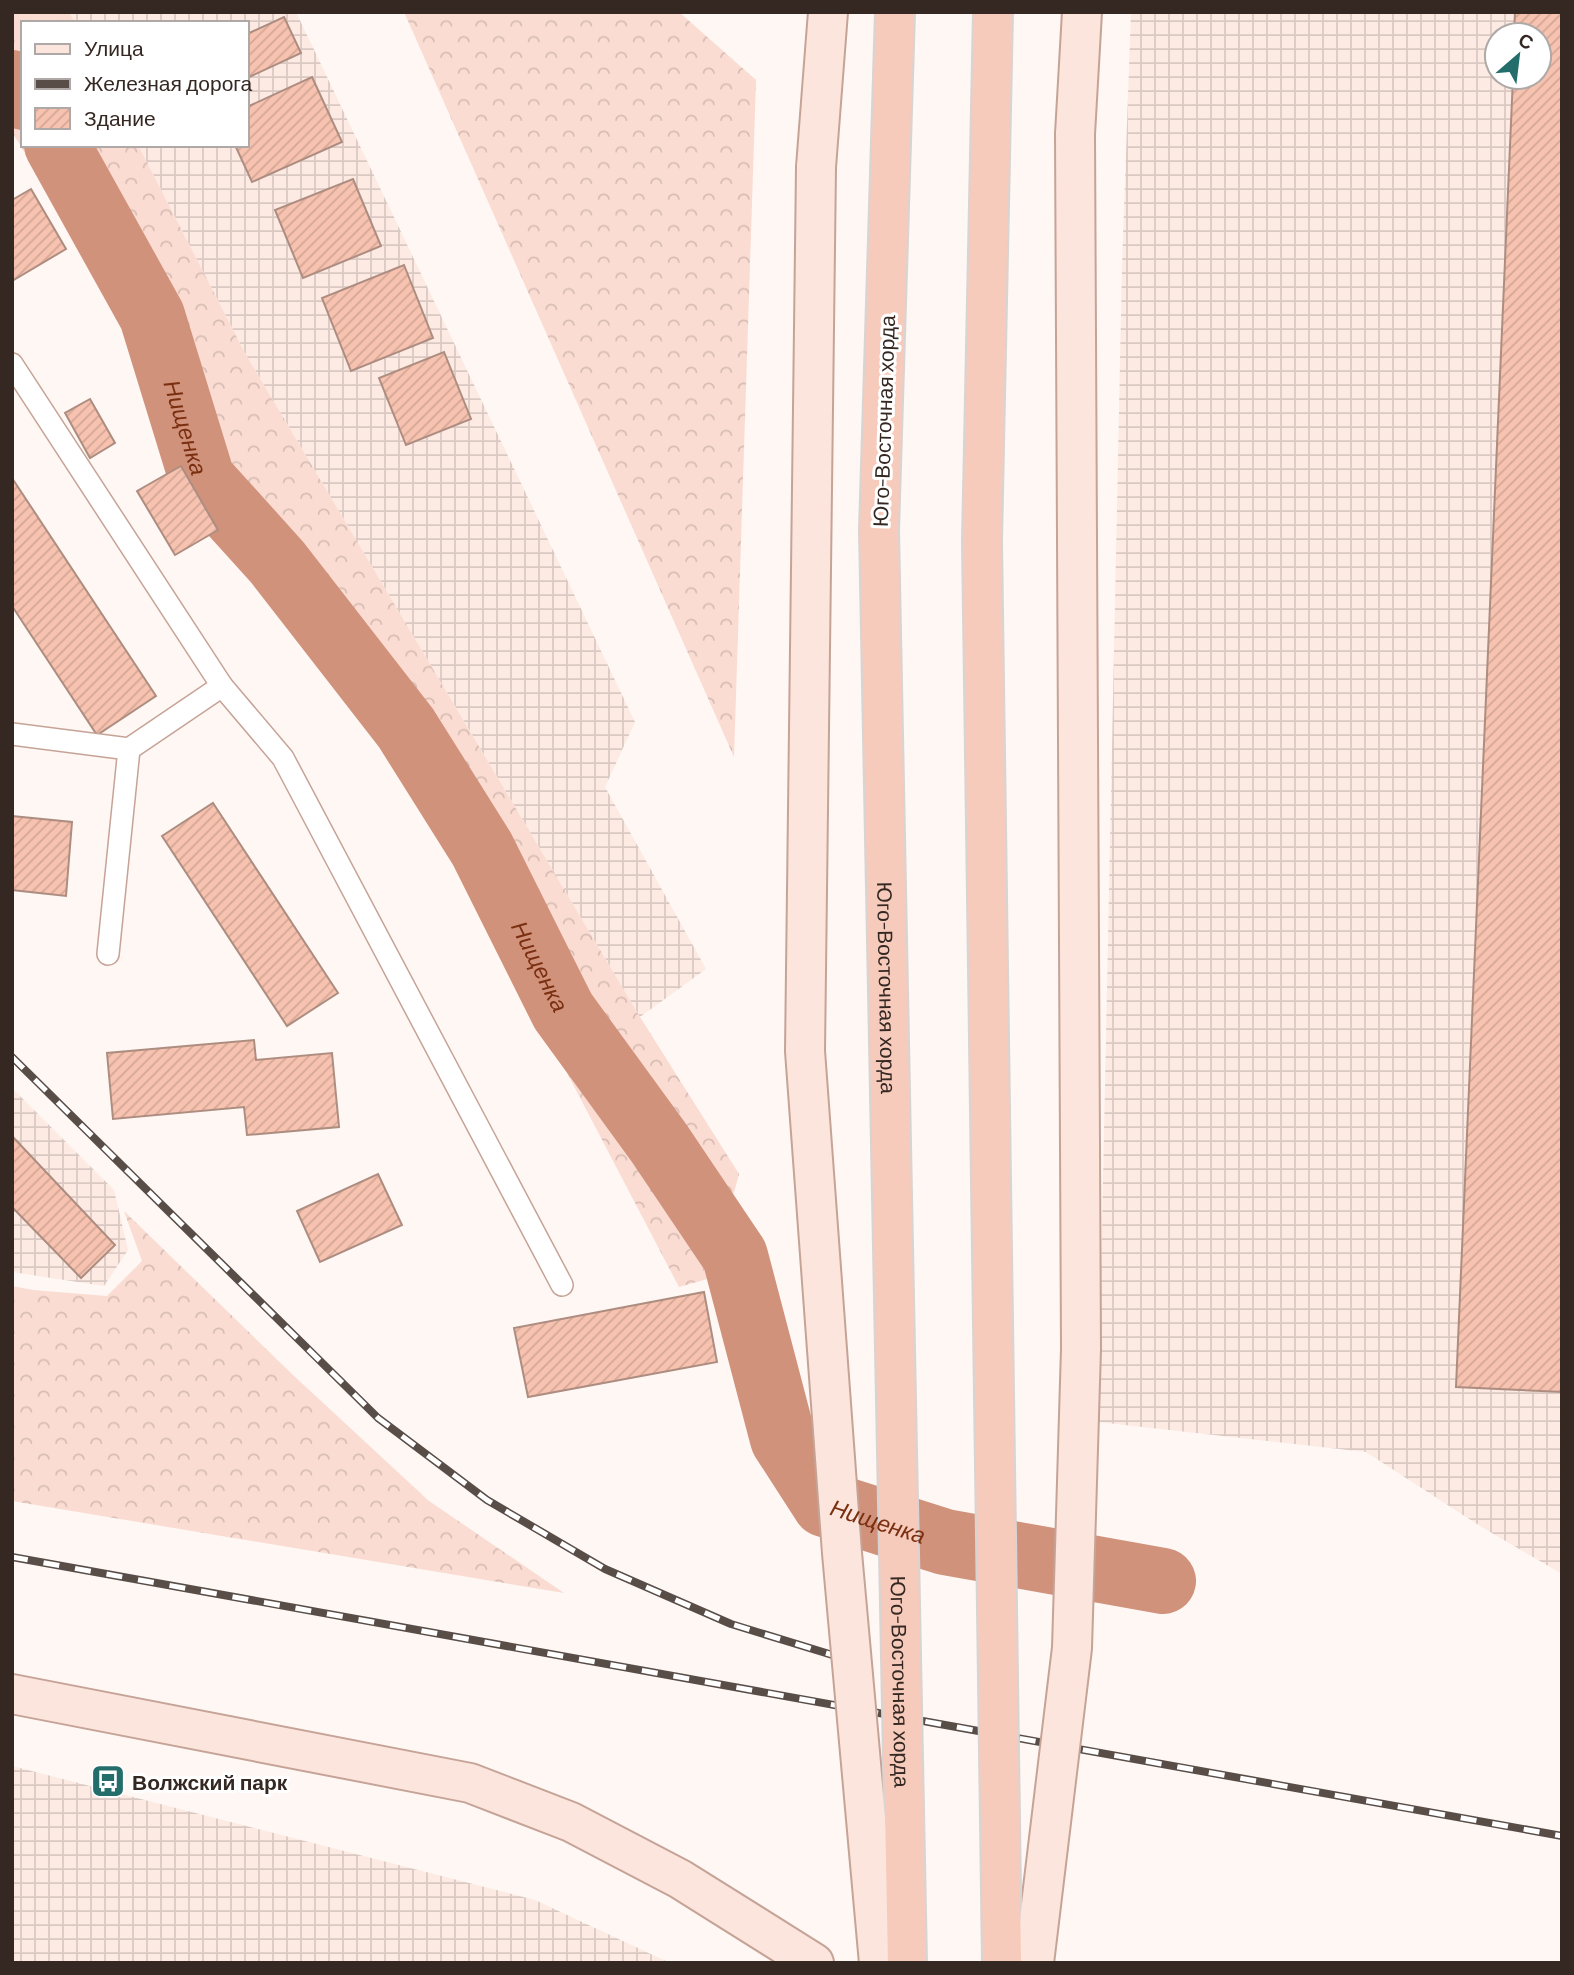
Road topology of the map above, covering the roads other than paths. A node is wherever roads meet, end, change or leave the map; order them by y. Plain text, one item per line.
1 (828, 12) edge
2 (895, 12) edge
3 (993, 12) edge
4 (1082, 12) edge
5 (12, 364) edge
6 (222, 686) junction
7 (12, 734) edge
8 (129, 749) junction
9 (108, 954) dead end
10 (562, 1285) dead end
11 (12, 1694) edge
12 (814, 1963) edge
13 (879, 1963) edge
14 (907, 1963) edge
15 (1002, 1963) edge
16 (1034, 1963) edge

1 - 13 street, bridge
2 - 14 main road, Юго-Восточная хорда, bridge
3 - 15 main road, bridge
4 - 16 street, bridge
5 - 6 lane
6 - 8 lane
6 - 10 lane
7 - 8 lane
8 - 9 lane
11 - 12 street

